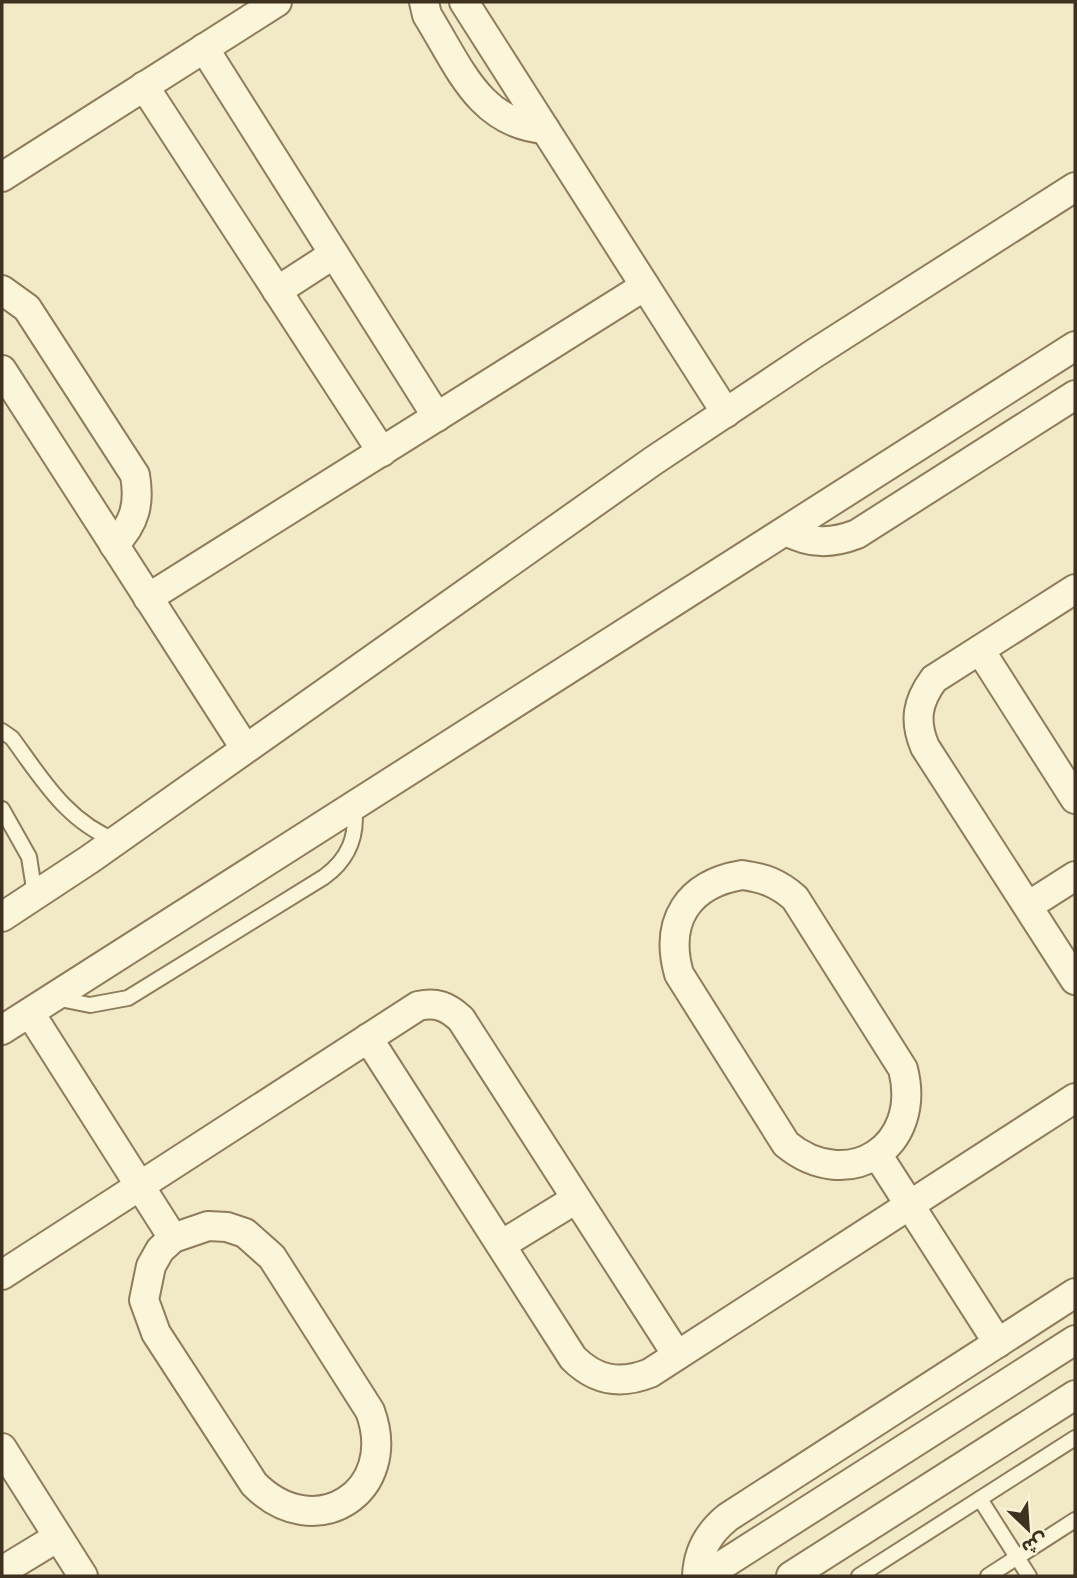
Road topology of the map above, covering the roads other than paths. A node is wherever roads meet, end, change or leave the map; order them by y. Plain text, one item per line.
1 (277, 2) edge
2 (424, 2) edge
3 (464, 2) edge
4 (204, 48) junction
5 (144, 86) junction
6 (545, 130) junction
7 (2, 177) edge
8 (1075, 187) edge
9 (334, 254) junction
10 (645, 286) junction
11 (2, 290) edge
12 (277, 291) junction
13 (1075, 346) edge
14 (3, 374) edge
15 (1075, 395) edge
16 (726, 413) junction
17 (437, 417) junction
18 (382, 452) junction
19 (786, 531) junction
20 (114, 545) junction
21 (1075, 589) edge
22 (148, 598) junction
23 (980, 650) junction
24 (2, 731) edge
25 (245, 748) junction
26 (1075, 799) edge
27 (354, 806) junction
28 (2, 809) edge
29 (117, 841) junction
30 (1075, 876) edge
31 (1028, 906) junction
32 (13, 907) edge
33 (1075, 980) edge
34 (53, 998) junction
35 (30, 1013) junction
36 (2, 1030) edge
37 (368, 1038) junction
38 (1075, 1098) edge
39 (877, 1154) junction
40 (140, 1186) junction
41 (576, 1199) junction
42 (910, 1205) junction
43 (173, 1238) junction
44 (501, 1245) junction
45 (2, 1275) edge
46 (1075, 1293) edge
47 (1075, 1340) edge
48 (998, 1343) junction
49 (677, 1355) junction
50 (1021, 1375) junction
51 (1075, 1395) edge
52 (1044, 1415) junction
53 (1075, 1438) edge
54 (2, 1448) edge
55 (981, 1499) junction
56 (1075, 1520) edge
57 (58, 1536) junction
58 (1017, 1558) junction
59 (2, 1571) edge
60 (83, 1576) edge
61 (697, 1576) edge
62 (705, 1576) edge
63 (792, 1576) edge
64 (859, 1576) edge
65 (988, 1576) edge
66 (1029, 1576) edge

1 - 4 street
2 - 6 street
3 - 6 street
4 - 5 street
4 - 9 street
5 - 7 street
5 - 12 street
6 - 10 street
8 - 16 street
9 - 12 street
9 - 17 street
10 - 16 street
10 - 17 street
11 - 20 street
12 - 18 street
13 - 19 street
14 - 20 street
15 - 19 street
16 - 25 street
17 - 18 street
18 - 22 street
19 - 27 street
20 - 22 street
21 - 23 street
22 - 25 street
23 - 26 street
23 - 31 street
24 - 29 lane
25 - 29 street
27 - 34 street
27 - 34 lane
28 - 32 lane
29 - 32 street
30 - 31 street
31 - 33 street
34 - 35 street
35 - 36 street
35 - 40 street
37 - 40 street
37 - 41 street
37 - 44 street
38 - 42 street
39 - 39 street
39 - 42 street
40 - 43 street
40 - 45 street
41 - 44 street
41 - 49 street
42 - 48 street
42 - 49 street
43 - 43 street
44 - 49 street
46 - 48 street
47 - 50 street
48 - 61 street
50 - 52 street
50 - 62 street
51 - 52 street
52 - 63 street
53 - 55 lane
54 - 57 street
55 - 58 lane
55 - 64 lane
56 - 58 lane
57 - 59 street
57 - 60 street
58 - 65 lane
58 - 66 lane

